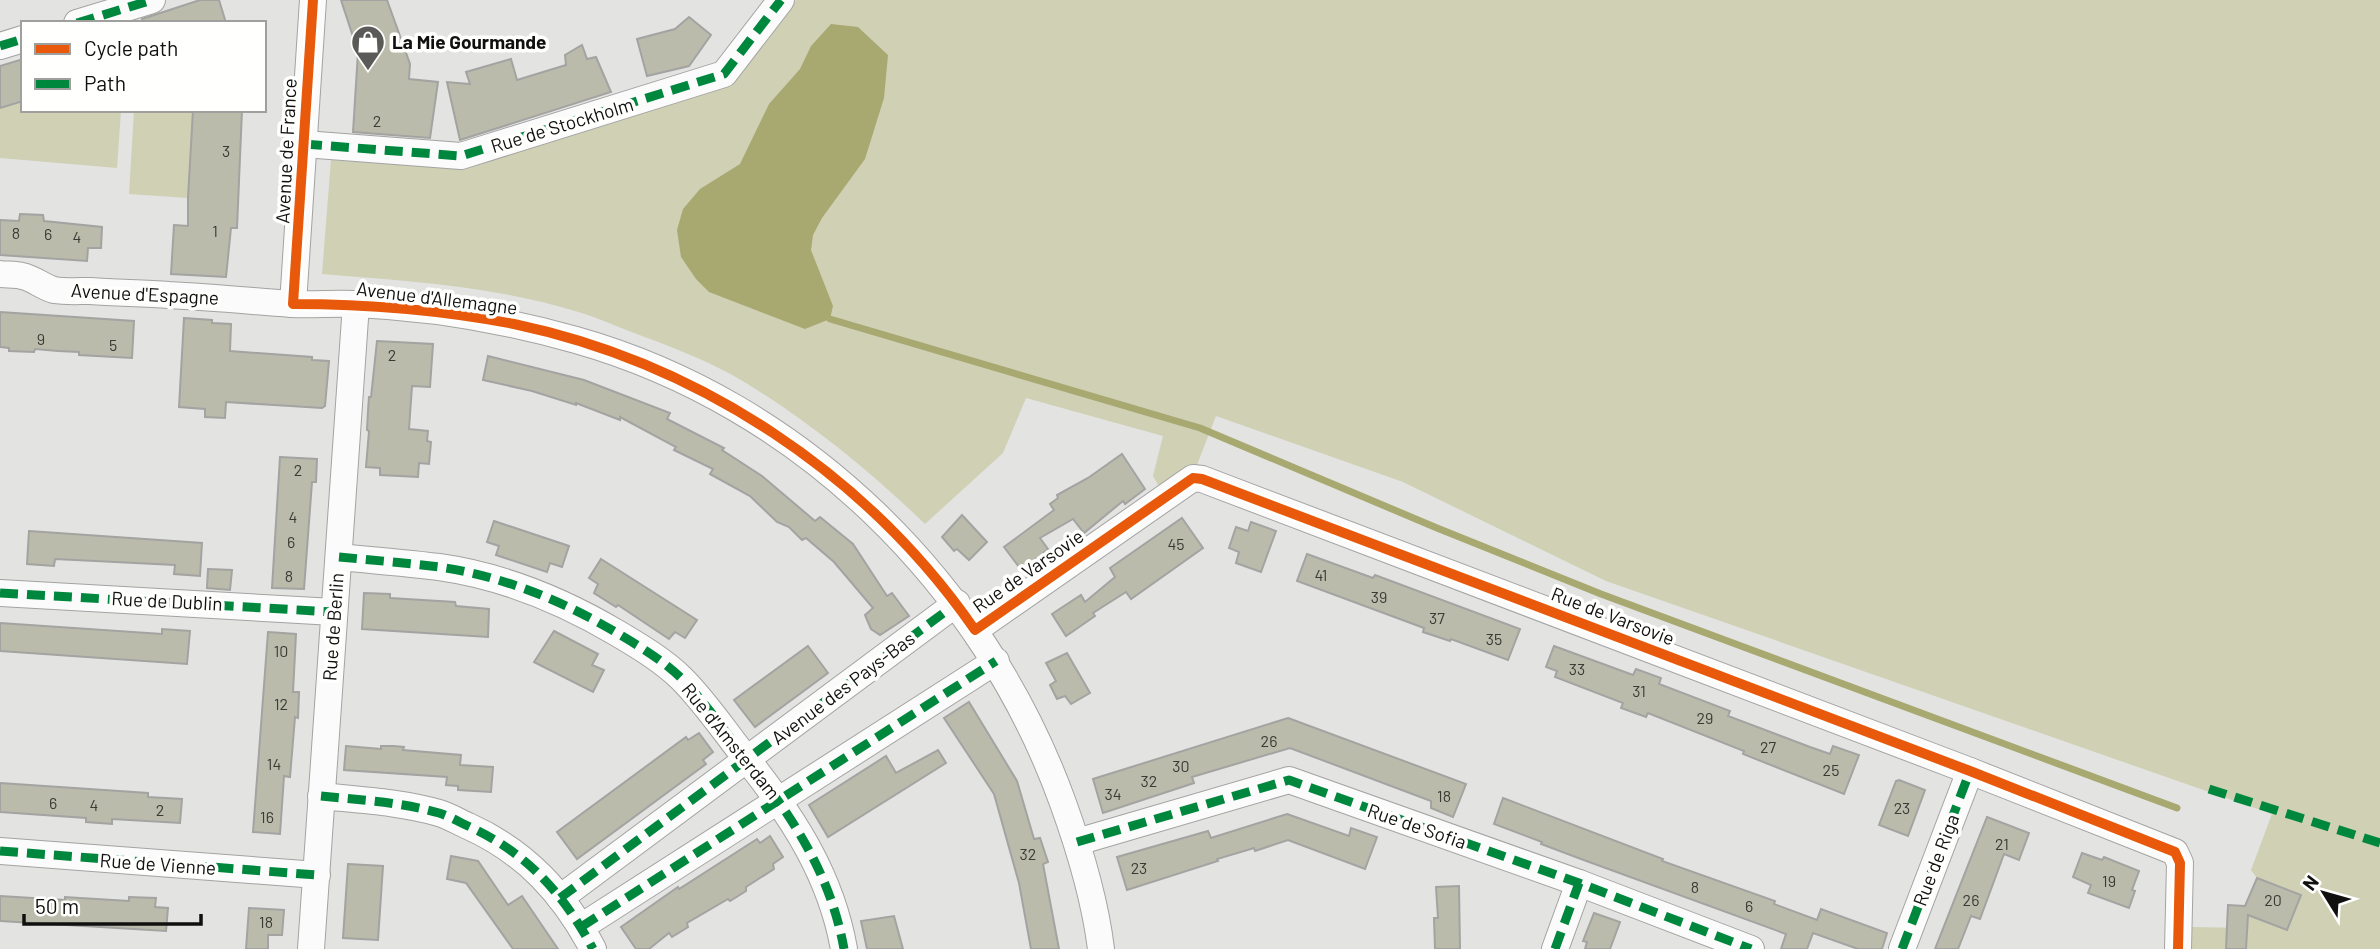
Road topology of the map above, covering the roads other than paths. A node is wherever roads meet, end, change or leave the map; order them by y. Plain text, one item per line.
1 (152, 0) edge
2 (313, 0) edge
3 (781, 0) edge
4 (84, 21) edge
5 (21, 40) edge
6 (0, 46) edge
7 (304, 144) junction
8 (0, 274) edge
9 (293, 304) junction
10 (356, 304) junction
11 (339, 557) junction
12 (0, 593) edge
13 (957, 603) junction
14 (334, 612) junction
15 (975, 629) junction
16 (996, 661) junction
17 (746, 759) junction
18 (1970, 771) junction
19 (321, 796) junction
20 (779, 800) junction
21 (1077, 842) junction
22 (0, 851) edge
23 (317, 876) junction
24 (1579, 883) junction
25 (560, 898) junction
26 (587, 938) edge
27 (311, 949) edge
28 (844, 949) edge
29 (1101, 949) edge
30 (1555, 949) edge
31 (1751, 949) edge
32 (1902, 949) edge
33 (2178, 949) edge

1 - 4 street
2 - 7 street, Avenue de France
3 - 7 street, Rue de Stockholm
5 - 6 street
7 - 9 street, Avenue de France
8 - 9 street, Avenue d'Espagne
9 - 10 street, Avenue d'Allemagne
10 - 11 street, Rue de Berlin
10 - 13 street, Avenue d'Allemagne
11 - 14 street, Rue de Berlin
11 - 17 street, Rue d'Amsterdam
12 - 14 street, Rue de Dublin
13 - 15 street, Avenue d'Allemagne
13 - 17 street, Avenue des Pays-Bas
14 - 19 street, Rue de Berlin
15 - 16 street, Avenue d'Allemagne
15 - 18 street, Rue de Varsovie
16 - 20 street
16 - 21 street, Avenue d'Allemagne
17 - 20 street, Rue d'Amsterdam
17 - 25 street, Avenue des Pays-Bas
18 - 32 street, Rue de Riga
18 - 33 street, Rue de Varsovie
19 - 23 street, Rue de Berlin
19 - 25 street
20 - 26 street
20 - 28 street, Rue d'Amsterdam
21 - 24 street, Rue de Sofia
21 - 29 street, Avenue d'Allemagne
22 - 23 street, Rue de Vienne
23 - 27 street, Rue de Berlin
24 - 30 street
24 - 31 street, Rue de Sofia
25 - 26 street

